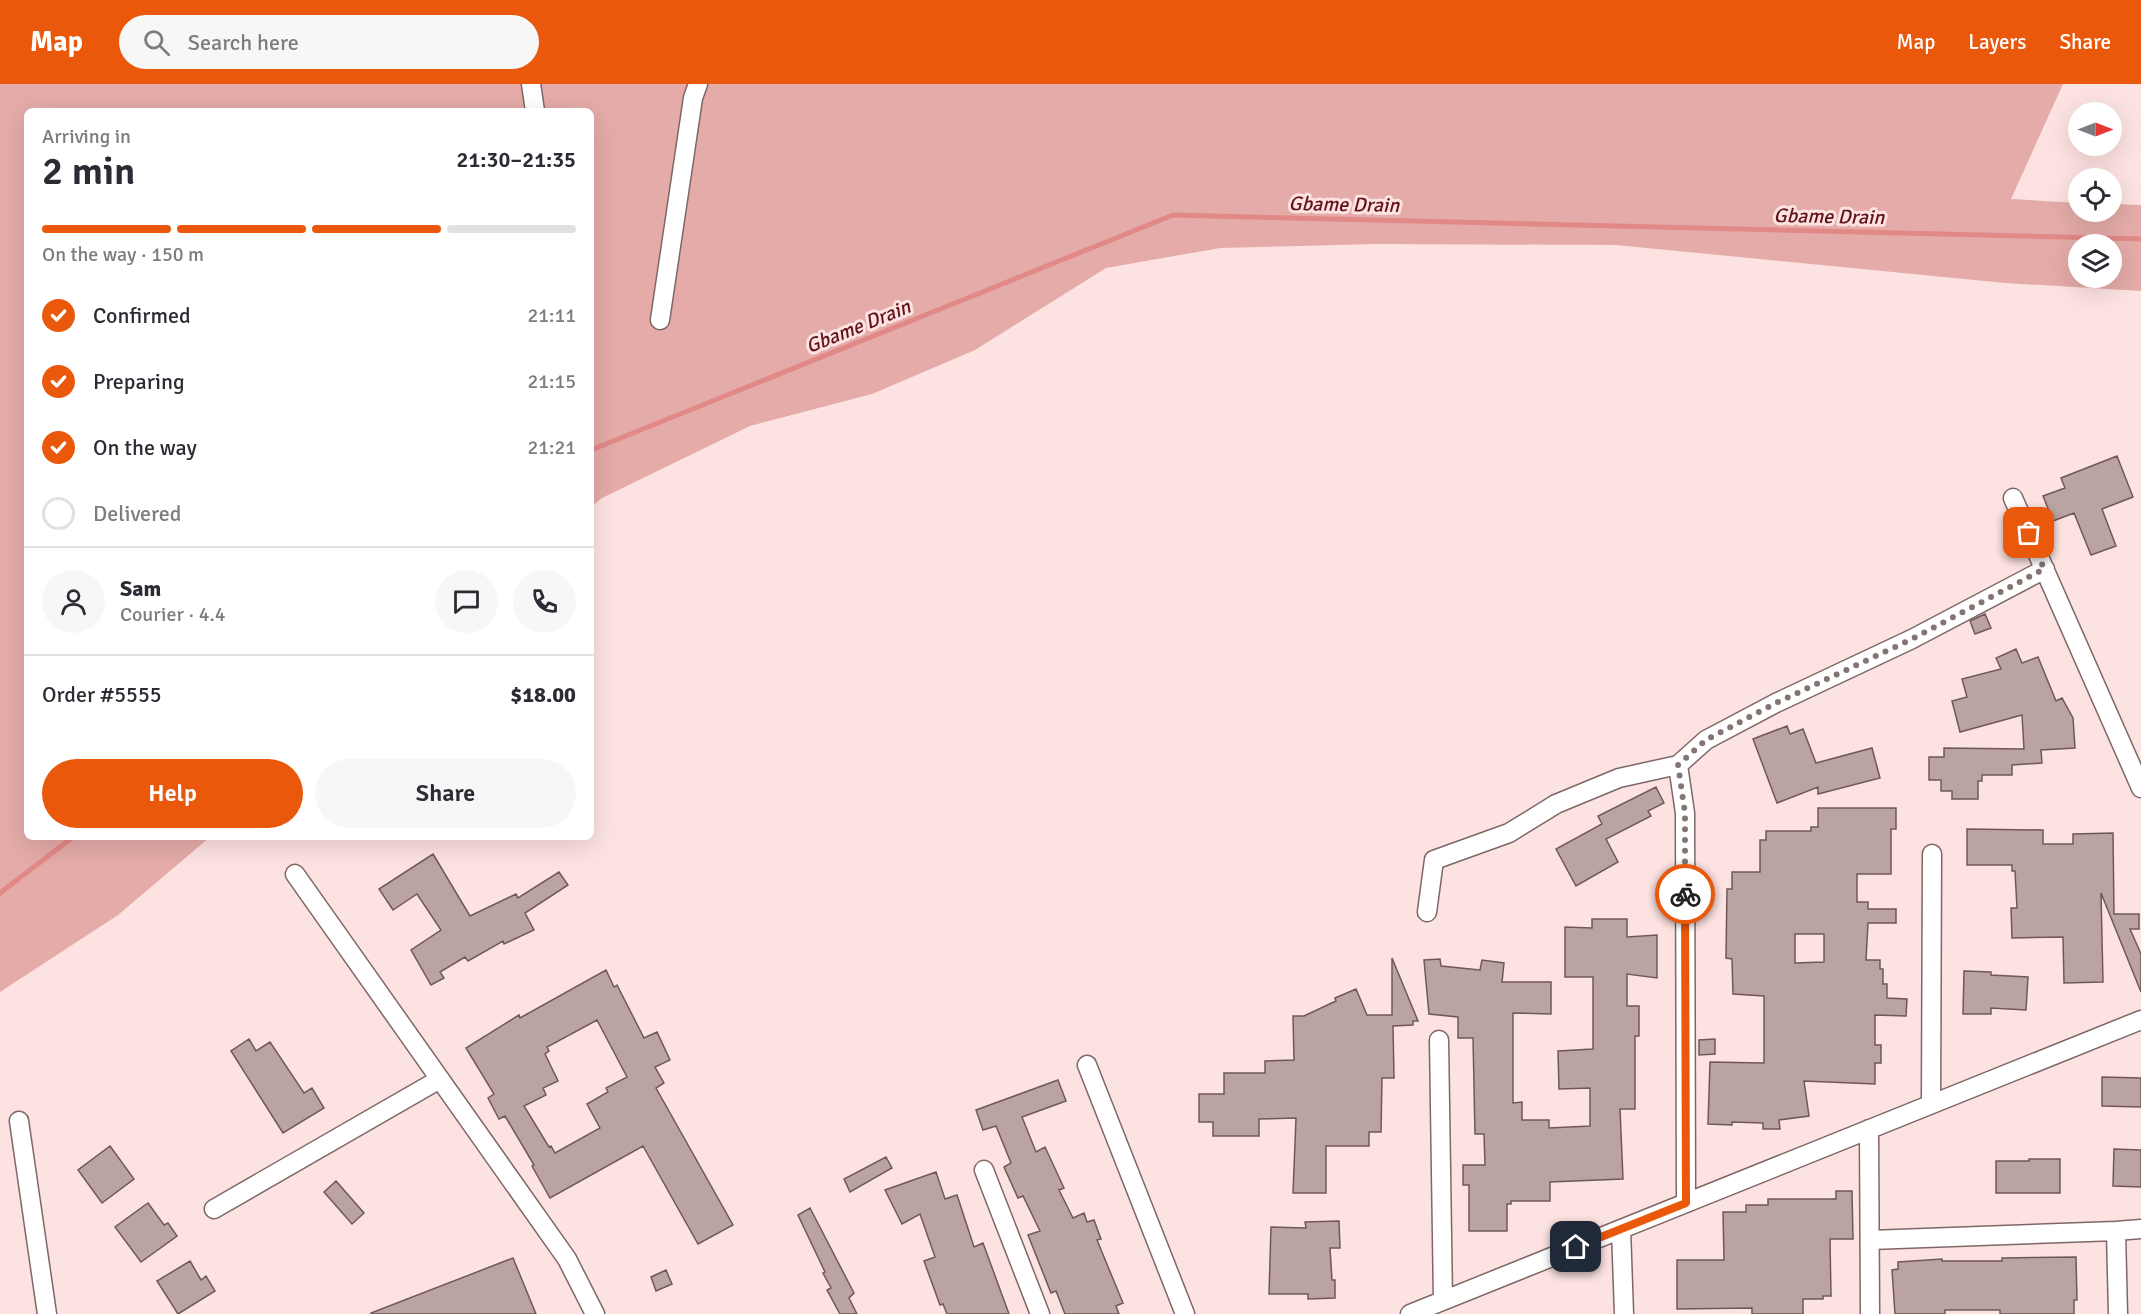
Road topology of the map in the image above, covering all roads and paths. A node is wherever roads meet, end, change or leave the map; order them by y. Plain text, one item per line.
1 (531, 84) edge
2 (698, 84) edge
3 (534, 108) edge
4 (660, 320) dead end
5 (2013, 498) dead end
6 (2044, 569) junction
7 (1678, 765) junction
8 (2141, 788) edge
9 (1932, 854) dead end
10 (295, 874) dead end
11 (1427, 912) dead end
12 (2141, 1020) edge
13 (1439, 1040) dead end
14 (1087, 1065) dead end
15 (440, 1079) junction
16 (1931, 1104) junction
17 (19, 1121) dead end
18 (1869, 1129) junction
19 (984, 1170) dead end
20 (1686, 1203) junction
21 (214, 1209) dead end
22 (1621, 1229) junction
23 (2141, 1229) edge
24 (2116, 1231) junction
25 (1870, 1240) junction
26 (1443, 1301) junction
27 (47, 1314) edge
28 (595, 1314) edge
29 (1040, 1314) edge
30 (1185, 1314) edge
31 (1410, 1314) edge
32 (1624, 1314) edge
33 (1870, 1314) edge
34 (2118, 1314) edge

1 - 3 street
2 - 4 street
5 - 6 street
6 - 7 street
6 - 8 street
7 - 11 street
7 - 20 street
9 - 16 street
10 - 15 street
12 - 16 street
13 - 26 street
14 - 30 street
15 - 21 street
15 - 28 street
16 - 18 street
17 - 27 street
18 - 20 street
18 - 25 street
19 - 29 street
20 - 22 street
22 - 26 street
22 - 32 street
23 - 24 street
24 - 25 street
24 - 34 street
25 - 33 street
26 - 31 street

